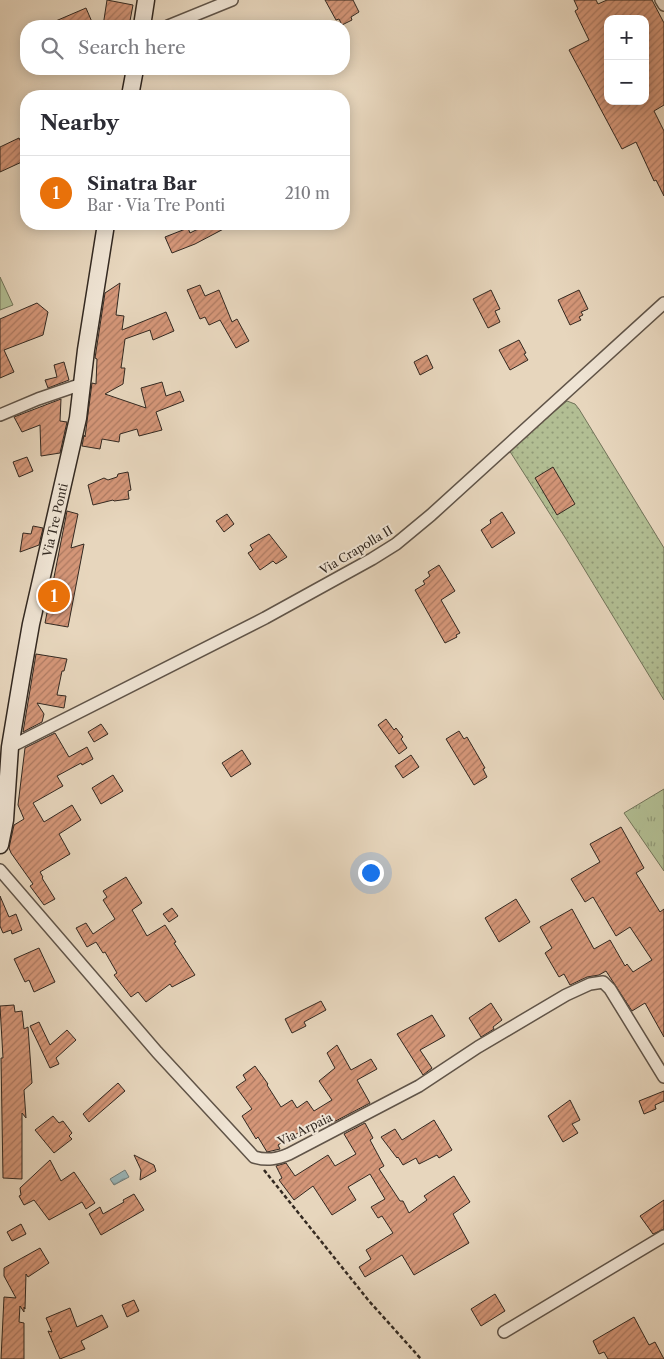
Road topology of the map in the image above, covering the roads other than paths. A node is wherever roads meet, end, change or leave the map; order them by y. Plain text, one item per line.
1 (146, 0) edge
2 (232, 0) edge
3 (661, 0) edge
4 (664, 5) edge
5 (143, 20) edge
6 (183, 20) edge
7 (134, 75) edge
8 (131, 90) edge
9 (105, 230) edge
10 (664, 303) edge
11 (82, 384) junction
12 (0, 415) edge
13 (10, 747) junction
14 (0, 845) edge
15 (0, 870) edge
16 (664, 1077) edge
17 (664, 1236) edge
18 (504, 1332) dead end

1 - 5 street
2 - 6 street
3 - 4 street
7 - 8 street
9 - 11 street, Via Tre Ponti
10 - 13 street, Via Crapolla II
11 - 12 street
11 - 13 street, Via Tre Ponti
13 - 14 street, Via Tre Ponti
15 - 16 street, Via Arpaia
17 - 18 street

